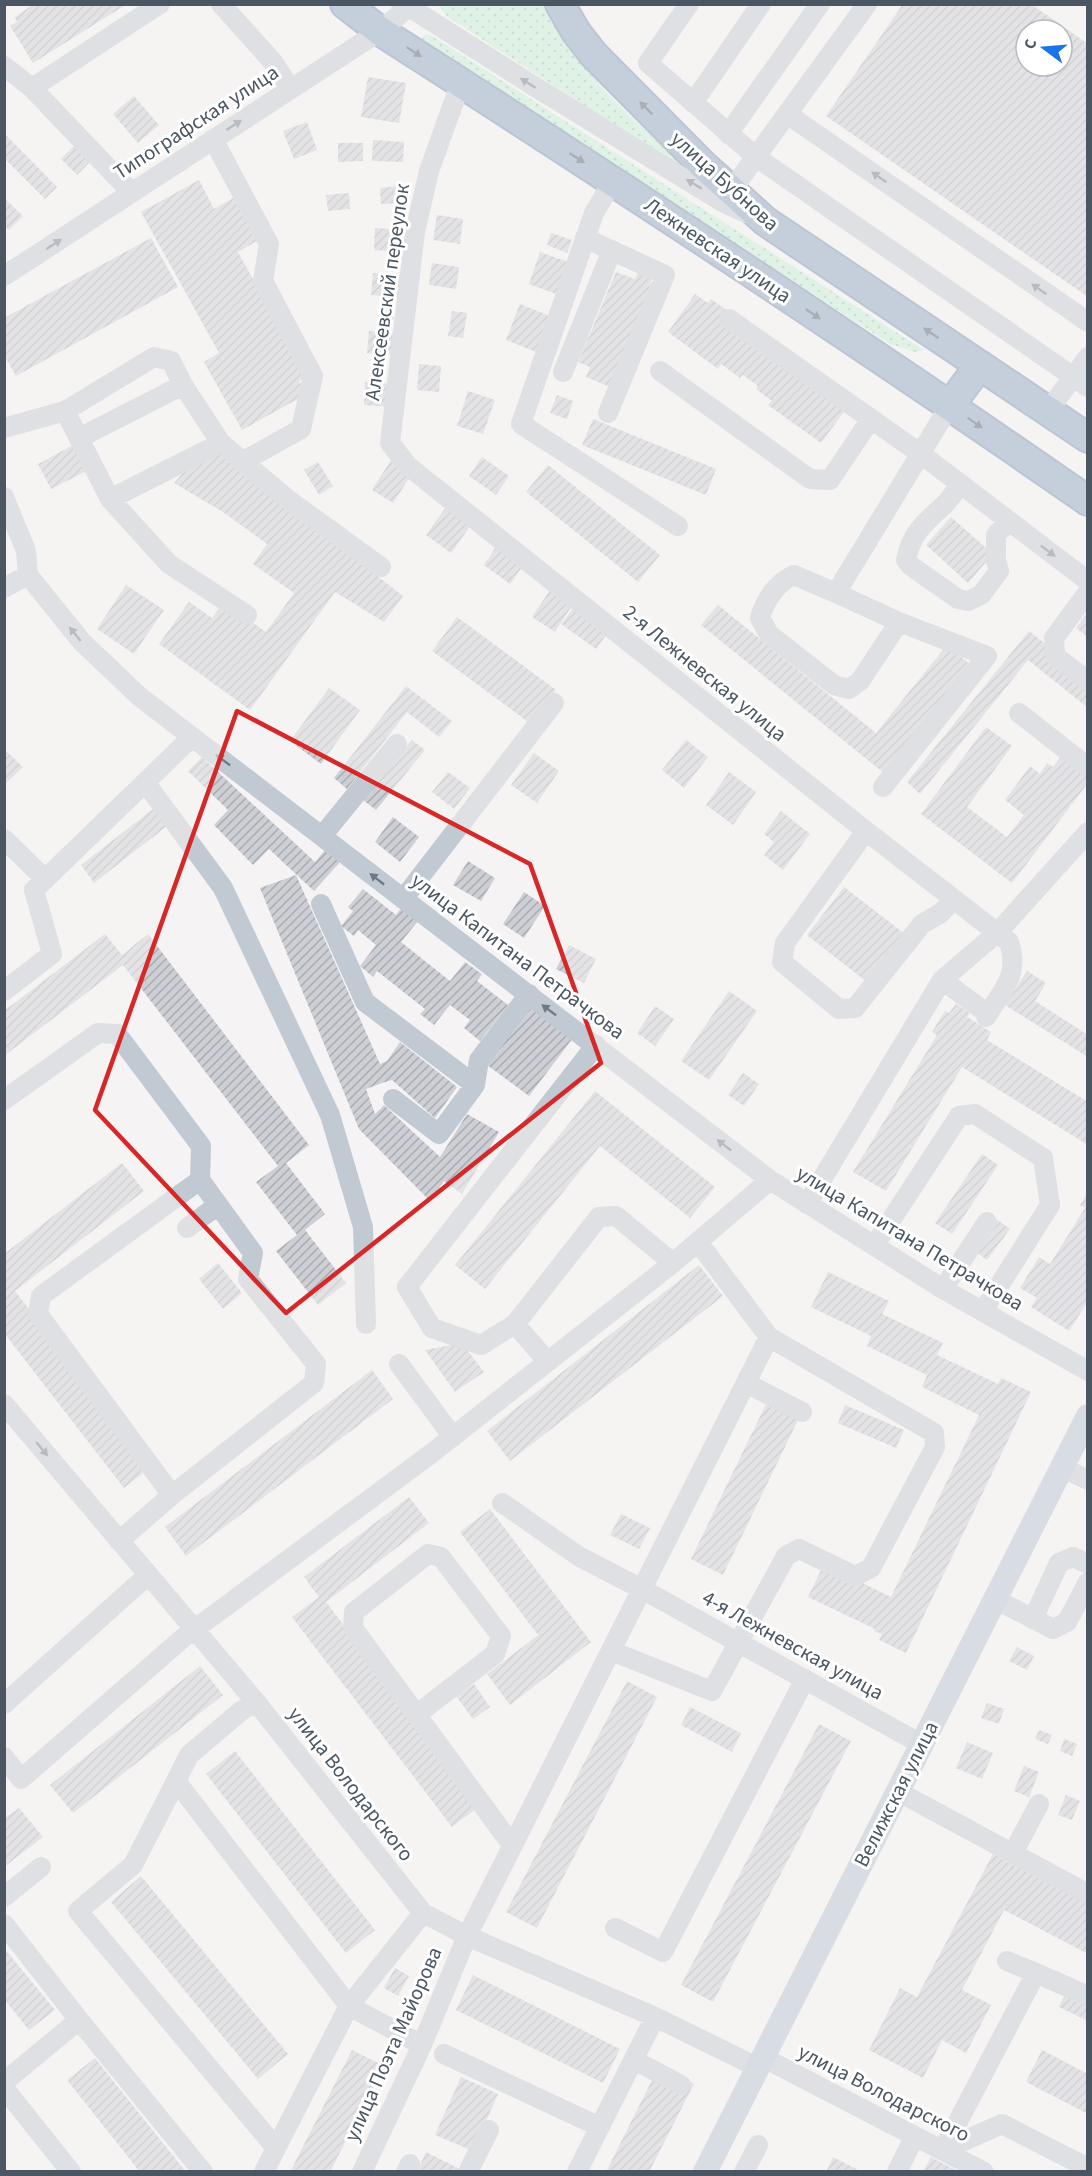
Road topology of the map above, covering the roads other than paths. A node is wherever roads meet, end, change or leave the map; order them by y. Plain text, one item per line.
1 (160, 4) edge
2 (221, 4) edge
3 (345, 4) edge
4 (560, 4) edge
5 (688, 4) edge
6 (761, 4) edge
7 (819, 4) edge
8 (867, 4) edge
9 (407, 5) edge
10 (381, 31) junction
11 (4, 66) edge
12 (461, 82) junction
13 (32, 88) junction
14 (290, 88) junction
15 (693, 103) junction
16 (787, 114) junction
17 (728, 134) junction
18 (213, 139) junction
19 (756, 157) junction
20 (614, 181) junction
21 (731, 191) junction
22 (132, 193) junction
23 (765, 221) junction
24 (585, 238) junction
25 (612, 250) junction
26 (4, 276) edge
27 (729, 319) dead end
28 (1088, 322) edge
29 (1088, 357) edge
30 (980, 365) junction
31 (660, 371) dead end
32 (563, 372) dead end
33 (1080, 382) edge
34 (183, 385) junction
35 (950, 405) junction
36 (65, 411) junction
37 (1048, 411) junction
38 (608, 413) dead end
39 (872, 419) junction
40 (4, 428) edge
41 (79, 438) junction
42 (1088, 438) edge
43 (221, 442) junction
44 (390, 443) joint
45 (921, 454) junction
46 (242, 462) junction
47 (960, 484) junction
48 (4, 497) edge
49 (110, 499) junction
50 (1088, 501) edge
51 (1009, 521) junction
52 (678, 526) dead end
53 (381, 567) dead end
54 (28, 575) junction
55 (1088, 581) edge
56 (4, 588) edge
57 (836, 592) junction
58 (1088, 592) edge
59 (247, 615) dead end
60 (899, 622) junction
61 (1088, 681) edge
62 (554, 702) dead end
63 (1019, 713) dead end
64 (192, 737) junction
65 (397, 744) dead end
66 (1088, 767) edge
67 (145, 783) junction
68 (883, 787) dead end
69 (866, 831) junction
70 (1088, 832) edge
71 (322, 837) junction
72 (4, 839) edge
73 (45, 879) junction
74 (403, 898) junction
75 (954, 899) junction
76 (321, 904) dead end
77 (998, 932) junction
78 (942, 980) junction
79 (4, 991) edge
80 (529, 994) junction
81 (596, 1045) junction
82 (475, 1086) junction
83 (393, 1099) dead end
84 (4, 1100) edge
85 (200, 1180) junction
86 (770, 1180) junction
87 (807, 1204) junction
88 (218, 1205) junction
89 (987, 1222) dead end
90 (187, 1228) dead end
91 (698, 1242) junction
92 (874, 1246) junction
93 (673, 1263) junction
94 (943, 1289) junction
95 (983, 1311) junction
96 (366, 1324) dead end
97 (514, 1324) junction
98 (769, 1336) junction
99 (548, 1362) junction
100 (399, 1364) dead end
101 (1088, 1371) edge
102 (746, 1383) junction
103 (4, 1404) edge
104 (802, 1412) dead end
105 (1088, 1416) edge
106 (453, 1437) junction
107 (1061, 1467) junction
108 (1088, 1480) edge
109 (172, 1495) junction
110 (502, 1503) dead end
111 (119, 1541) junction
112 (1088, 1564) edge
113 (148, 1575) junction
114 (1088, 1582) edge
115 (642, 1589) junction
116 (995, 1599) junction
117 (1033, 1619) junction
118 (196, 1629) junction
119 (739, 1643) junction
120 (611, 1651) junction
121 (805, 1679) junction
122 (256, 1702) junction
123 (4, 1704) edge
124 (416, 1715) junction
125 (921, 1744) junction
126 (4, 1757) edge
127 (176, 1781) junction
128 (897, 1791) junction
129 (1039, 1804) dead end
130 (512, 1845) junction
131 (1013, 1853) junction
132 (41, 1867) dead end
133 (1088, 1894) edge
134 (4, 1898) edge
135 (423, 1913) junction
136 (4, 1924) edge
137 (615, 1928) dead end
138 (467, 1936) junction
139 (1007, 1961) dead end
140 (1036, 1973) junction
141 (1088, 1996) edge
142 (349, 2006) junction
143 (655, 2018) junction
144 (79, 2020) junction
145 (422, 2045) junction
146 (444, 2054) dead end
147 (634, 2060) junction
148 (759, 2062) junction
149 (4, 2082) edge
150 (681, 2085) dead end
151 (4, 2088) edge
152 (600, 2127) junction
153 (489, 2130) dead end
154 (915, 2136) junction
155 (758, 2145) dead end
156 (276, 2148) junction
157 (943, 2150) junction
158 (1088, 2168) edge
159 (71, 2172) edge
160 (203, 2172) edge
161 (264, 2172) edge
162 (362, 2172) edge
163 (468, 2172) edge
164 (577, 2172) edge
165 (705, 2172) edge
166 (744, 2172) edge
167 (897, 2172) edge
168 (984, 2172) edge

1 - 13 street
2 - 14 street
3 - 10 highway, Лежневская улица
21 -> 4 highway, улица Бубнова
5 - 15 street
6 - 15 street
7 - 17 street
8 - 16 street
9 - 10 street, Типографская улица
23 -> 9 street, Лежневская улица
10 -> 12 highway, Лежневская улица
10 - 14 street, Типографская улица
11 - 13 street
12 -> 20 highway, Лежневская улица
12 - 44 street, Алексеевский переулок
13 - 22 street
18 -> 14 street, Типографская улица
15 - 17 street
16 - 19 street
28 -> 16 street
17 - 19 street
18 - 22 street, Типографская улица
18 - 46 street
19 - 21 street
19 - 33 street
20 - 24 street
20 -> 35 highway, Лежневская улица
21 - 23 highway, улица Бубнова
26 -> 22 street, Типографская улица
30 -> 23 highway, улица Бубнова
24 - 25 street
24 - 52 street
25 - 32 street
25 - 38 street
27 - 39 street
29 - 33 street
30 - 35 highway
30 - 37 highway
31 - 39 street
33 - 37 street
34 - 36 street
34 - 41 street
34 - 43 street
35 - 45 street
35 -> 50 highway, Лежневская улица
36 - 40 street
36 - 41 street
37 - 42 highway
39 - 45 street
41 - 49 street
43 - 46 street
43 - 49 street
44 - 69 street, 2-я Лежневская улица
45 - 47 street
45 - 57 street
46 - 53 street
47 - 51 street
47 - 51 street
48 - 54 street
49 - 59 street
51 -> 55 street
54 - 56 street
64 -> 54 street, улица Капитана Петрачкова
57 - 60 street
57 - 60 street
58 - 61 street
60 - 68 street
62 - 74 street
63 - 66 street
64 - 67 street
71 -> 64 street, улица Капитана Петрачкова
65 - 71 street
67 - 73 street
67 - 96 street
69 - 75 street, 2-я Лежневская улица
69 - 75 street
70 - 77 street
74 -> 71 street, улица Капитана Петрачкова
72 - 73 street
73 - 79 street
74 - 80 street, улица Капитана Петрачкова
75 - 77 street, 2-я Лежневская улица
76 - 82 street
77 - 78 street
77 - 78 street
78 - 87 street
81 -> 80 street, улица Капитана Петрачкова
80 - 82 street
86 -> 81 street, улица Капитана Петрачкова
81 - 97 street
82 - 83 street
84 - 85 street
85 - 88 street
85 - 109 street
86 - 87 street, улица Капитана Петрачкова
86 - 91 street
87 - 92 street, улица Капитана Петрачкова
88 - 90 street
88 - 109 street
89 - 94 street
91 - 93 street
91 - 98 street
92 - 94 street, улица Капитана Петрачкова
92 - 95 street
93 - 97 street
93 - 99 street
94 - 95 street, улица Капитана Петрачкова
95 - 101 street, улица Капитана Петрачкова
97 - 99 street
98 - 102 street, улица Поэта Майорова
98 - 119 street
99 - 106 street
100 - 106 street
102 - 104 street
102 - 115 street, улица Поэта Майорова
103 -> 111 street, улица Володарского
105 - 107 main road, Велижская улица
106 - 118 street
107 - 108 street
107 - 116 main road, Велижская улица
109 - 111 street
110 - 115 street, 4-я Лежневская улица
111 - 113 street, улица Володарского
112 - 117 street
113 - 118 street, улица Володарского
113 - 123 street
114 - 117 street
115 - 119 street, 4-я Лежневская улица
115 - 120 street, улица Поэта Майорова
116 - 117 street
116 - 125 main road, Велижская улица
118 - 122 street, улица Володарского
118 - 126 street
119 - 120 street
119 - 121 street, 4-я Лежневская улица
120 - 130 street, улица Поэта Майорова
121 - 125 street, 4-я Лежневская улица
121 - 137 street
122 - 127 street
122 - 135 street, улица Володарского
124 - 124 street
124 - 130 street
125 - 128 main road, Велижская улица
127 - 142 street
127 - 156 street
128 - 131 street
128 - 148 main road, Велижская улица
129 - 131 street
130 - 138 street, улица Поэта Майорова
131 - 133 street
132 - 134 street
135 - 138 street, улица Володарского
135 - 142 street
136 - 144 street
138 - 143 street, улица Володарского
138 - 145 street, улица Поэта Майорова
139 - 140 street
140 - 141 street
140 - 157 street
142 - 145 street
142 - 156 street
143 - 147 street
143 - 148 street, улица Володарского
144 - 149 street
144 - 160 street
145 - 162 street, улица Поэта Майорова
146 - 152 street
147 - 150 street
147 - 152 street
148 - 154 street, улица Володарского
148 - 165 main road, Велижская улица
151 - 159 street
152 - 164 street
153 - 163 street
154 - 157 street, улица Володарского
154 - 167 street
155 - 166 street
156 - 161 street
157 - 158 street
157 - 168 street, улица Володарского

